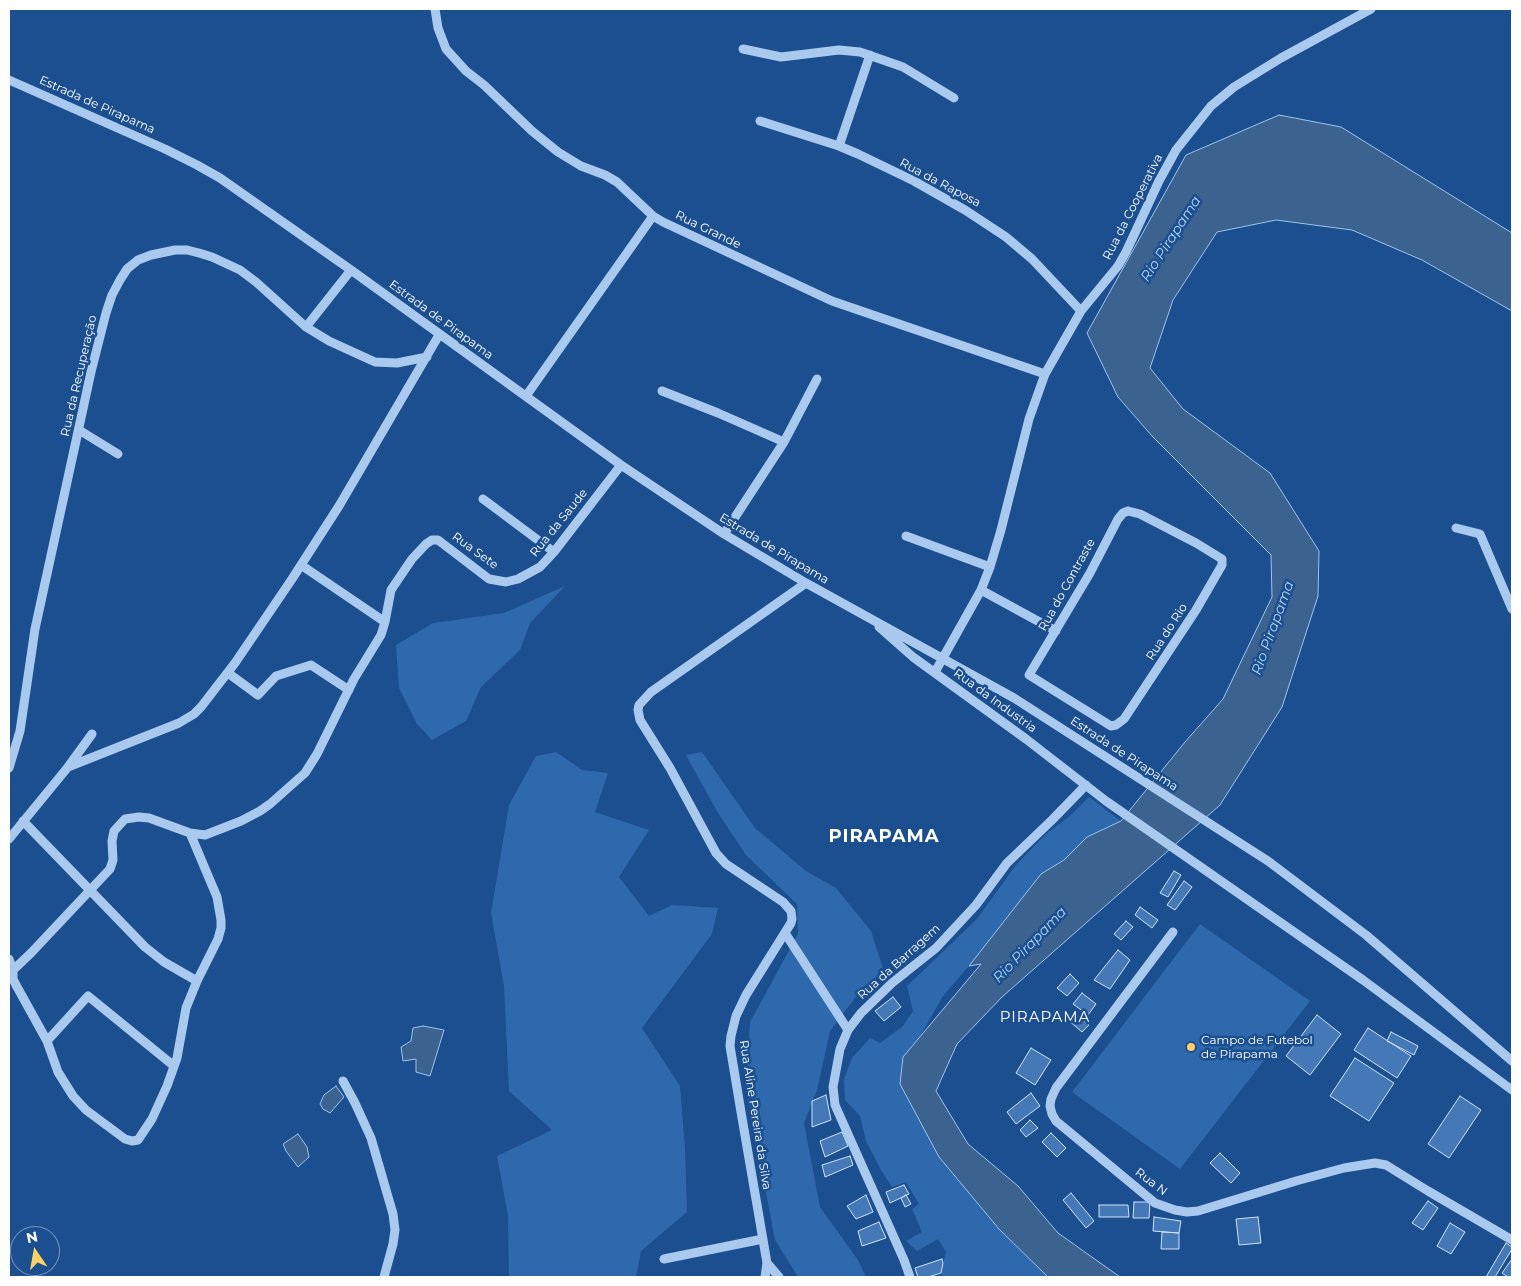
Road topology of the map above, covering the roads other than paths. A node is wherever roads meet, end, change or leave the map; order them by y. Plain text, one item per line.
1 (435, 9) edge
2 (1371, 9) edge
3 (743, 49) dead end
4 (870, 55) junction
5 (9, 80) edge
6 (954, 98) dead end
7 (760, 121) dead end
8 (839, 146) junction
9 (653, 216) junction
10 (350, 270) junction
11 (1081, 311) junction
12 (306, 327) junction
13 (439, 335) junction
14 (427, 357) junction
15 (1045, 374) junction
16 (817, 380) dead end
17 (662, 391) dead end
18 (526, 396) junction
19 (79, 430) junction
20 (784, 442) junction
21 (118, 454) dead end
22 (621, 465) junction
23 (484, 499) dead end
24 (1456, 528) dead end
25 (724, 534) junction
26 (906, 536) dead end
27 (554, 552) junction
28 (1222, 565) joint
29 (301, 566) junction
30 (990, 567) junction
31 (506, 582) joint
32 (806, 583) junction
33 (981, 590) junction
34 (1512, 610) edge
35 (871, 619) junction
36 (385, 622) junction
37 (1056, 630) junction
38 (943, 658) junction
39 (934, 672) junction
40 (228, 673) junction
41 (1029, 674) joint
42 (349, 690) junction
43 (92, 734) dead end
44 (68, 767) junction
45 (9, 768) edge
46 (1086, 785) junction
47 (23, 821) junction
48 (190, 833) junction
49 (9, 839) edge
50 (90, 892) junction
51 (1173, 932) dead end
52 (785, 933) junction
53 (9, 958) edge
54 (11, 972) edge
55 (197, 981) junction
56 (848, 1030) junction
57 (47, 1041) junction
58 (1512, 1061) edge
59 (174, 1066) junction
60 (343, 1081) dead end
61 (1512, 1090) edge
62 (762, 1239) junction
63 (1512, 1240) edge
64 (664, 1259) dead end
65 (767, 1263) junction
66 (384, 1277) edge
67 (765, 1277) edge
68 (779, 1277) edge
69 (910, 1277) edge

1 - 9 street, Rua Grande
2 - 11 street, Rua da Cooperativa
3 - 4 street
4 - 6 street
4 - 8 street
5 - 10 street, Estrada de Pirapama
7 - 8 street, Rua da Raposa
8 - 11 street, Rua da Raposa
9 - 15 street, Rua Grande
9 - 18 street
10 - 12 street
10 - 13 street, Estrada de Pirapama
11 - 15 street, Rua da Cooperativa
12 - 14 street, Rua da Recuperação
12 - 19 street, Rua da Recuperação
13 - 14 street
13 - 18 street, Estrada de Pirapama
14 - 29 street
15 - 30 street, Rua da Cooperativa
16 - 20 street
17 - 20 street
18 - 22 street, Estrada de Pirapama
19 - 21 street
19 - 45 street, Rua da Recuperação
20 - 25 street
22 - 25 street, Estrada de Pirapama
22 - 27 street, Rua da Saude
23 - 27 street
24 - 34 street
25 - 32 street, Estrada de Pirapama
26 - 30 street
27 - 31 street, Rua da Saude
28 - 37 street, Rua do Contraste
28 - 41 street, Rua do Rio
29 - 36 street
29 - 40 street
30 - 33 street, Rua da Cooperativa
31 - 36 street, Rua Sete
32 - 35 street, Estrada de Pirapama
32 - 52 street, Rua Aline Pereira da Silva
33 - 37 street
33 - 38 street, Rua da Cooperativa
35 - 38 street, Estrada de Pirapama
35 - 39 street, Rua da Industria
36 - 42 street, Rua Sete
37 - 41 street, Rua do Contraste
38 - 39 street, Rua da Cooperativa
38 - 58 street, Estrada de Pirapama
39 - 46 street, Rua da Industria
40 - 42 street
40 - 44 street
42 - 48 street, Rua Sete
43 - 44 street
44 - 47 street
46 - 56 street, Rua da Barragem
46 - 61 street, Rua da Industria
47 - 49 street
47 - 50 street
48 - 50 street
48 - 55 street
50 - 54 street
50 - 55 street
51 - 63 street, Rua N
52 - 56 street
52 - 62 street, Rua Aline Pereira da Silva
53 - 54 street
54 - 57 street
55 - 59 street
56 - 69 street, Rua da Barragem
57 - 59 street
57 - 59 street
60 - 66 street
62 - 64 street
62 - 65 street, Rua Aline Pereira da Silva
65 - 67 street
65 - 68 street

